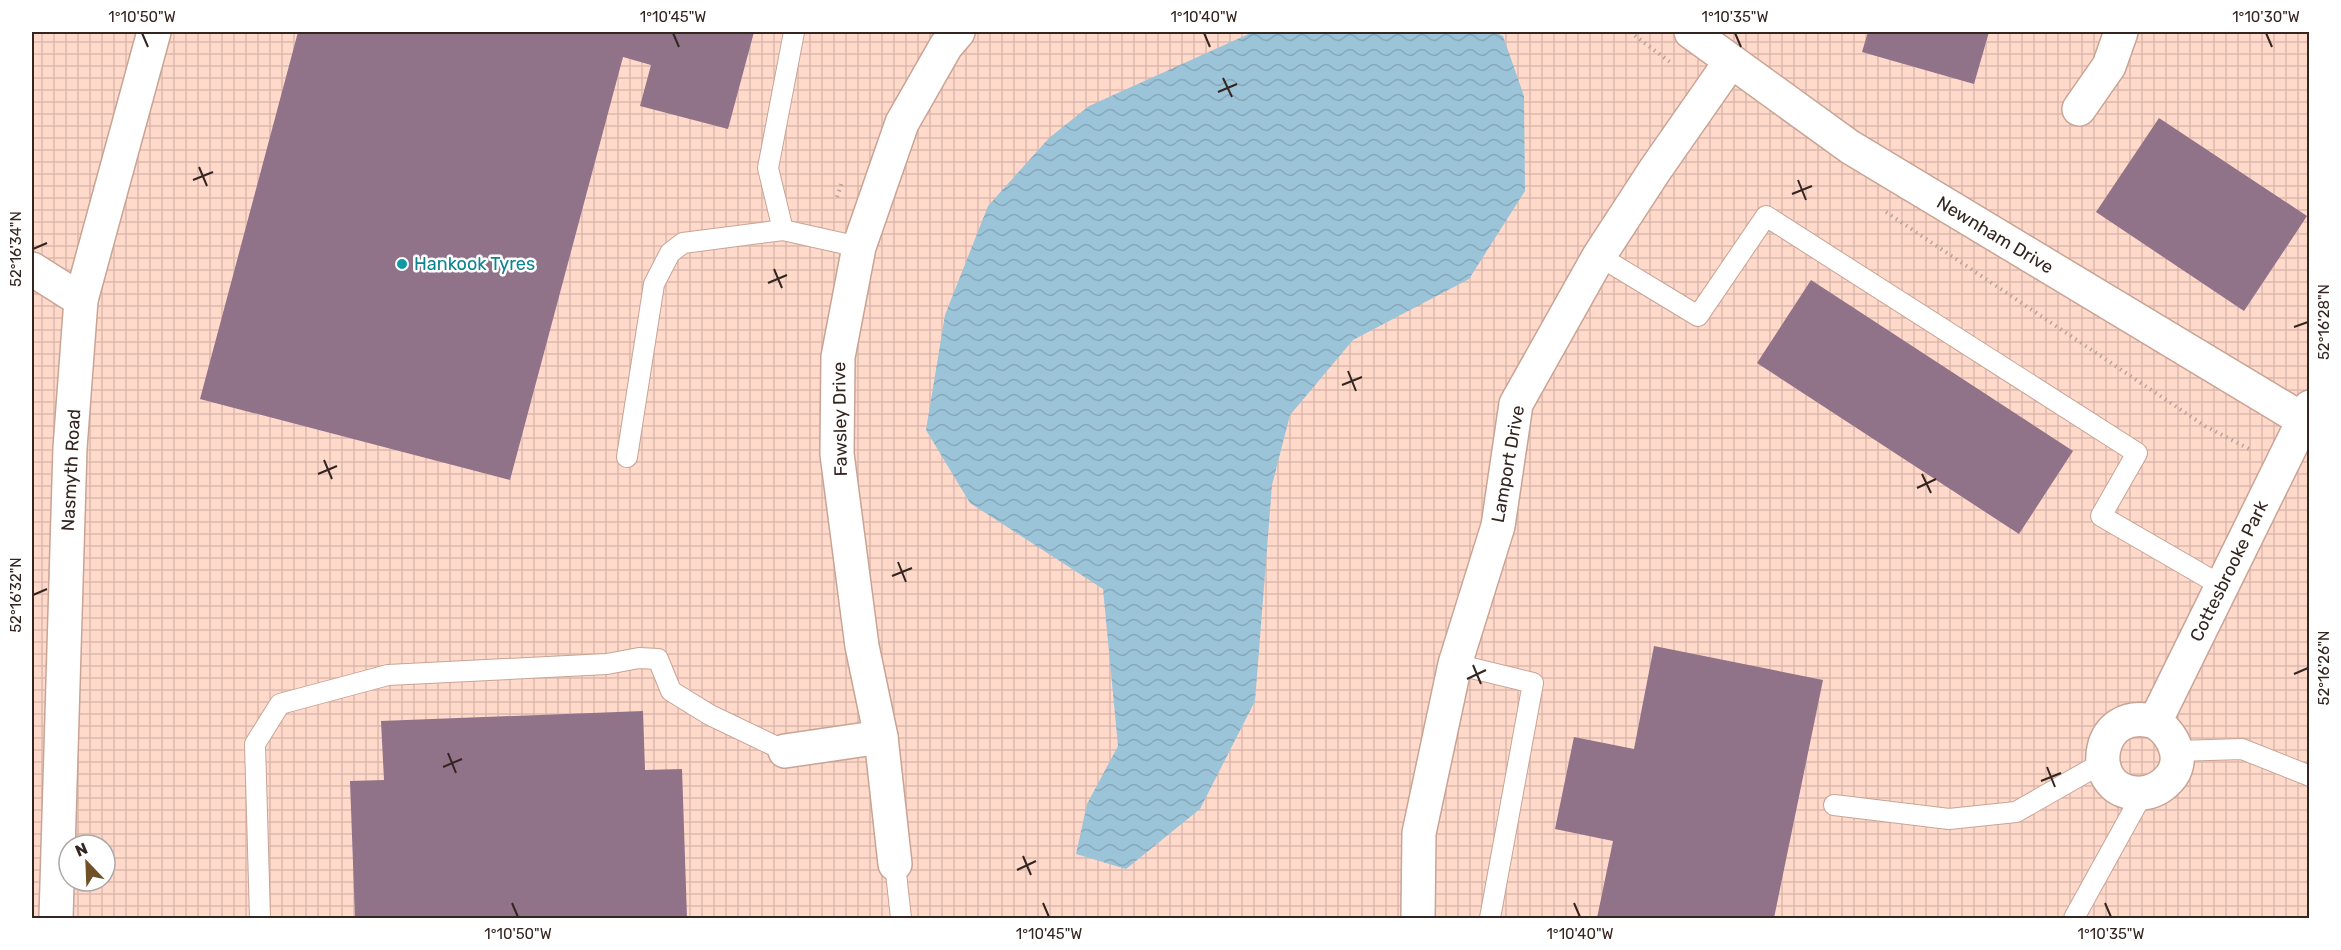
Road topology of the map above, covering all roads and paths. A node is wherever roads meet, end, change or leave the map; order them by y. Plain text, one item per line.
1 (154, 32) edge
2 (794, 32) edge
3 (958, 32) edge
4 (1691, 32) edge
5 (2121, 32) edge
6 (1731, 61) junction
7 (2079, 109) dead end
8 (1880, 208) dead end
9 (783, 230) junction
10 (859, 247) junction
11 (1599, 256) junction
12 (32, 268) edge
13 (81, 300) junction
14 (2307, 418) edge
15 (627, 457) dead end
16 (2281, 465) junction
17 (2222, 586) junction
18 (1455, 664) junction
19 (2155, 722) junction
20 (881, 737) junction
21 (785, 751) joint
22 (2177, 751) junction
23 (2102, 763) junction
24 (2310, 776) edge
25 (2143, 794) junction
26 (1834, 805) dead end
27 (895, 864) joint
28 (56, 918) edge
29 (260, 918) edge
30 (901, 918) edge
31 (1418, 918) edge
32 (1490, 918) edge
33 (2074, 918) edge

1 - 13 street, Nasmyth Road
2 - 9 lane
3 - 10 street, Fawsley Drive
4 - 6 street, Newnham Drive
5 - 7 street
6 - 11 street, Lamport Drive
6 - 14 street, Newnham Drive
8 - 16 path
9 - 10 lane
9 - 15 lane
10 - 20 street, Fawsley Drive
11 - 17 lane
11 - 18 street, Lamport Drive
12 - 13 street
13 - 28 street, Nasmyth Road
14 - 16 street, Cottesbrooke Park
16 - 17 street, Cottesbrooke Park
17 - 19 street, Cottesbrooke Park
18 - 31 street, Lamport Drive
18 - 32 lane
19 - 22 street
19 - 23 street
20 - 21 street
20 - 27 street, Fawsley Drive
21 - 29 lane
22 - 24 lane
22 - 25 street
23 - 25 street
23 - 26 lane
25 - 33 lane
27 - 30 lane

